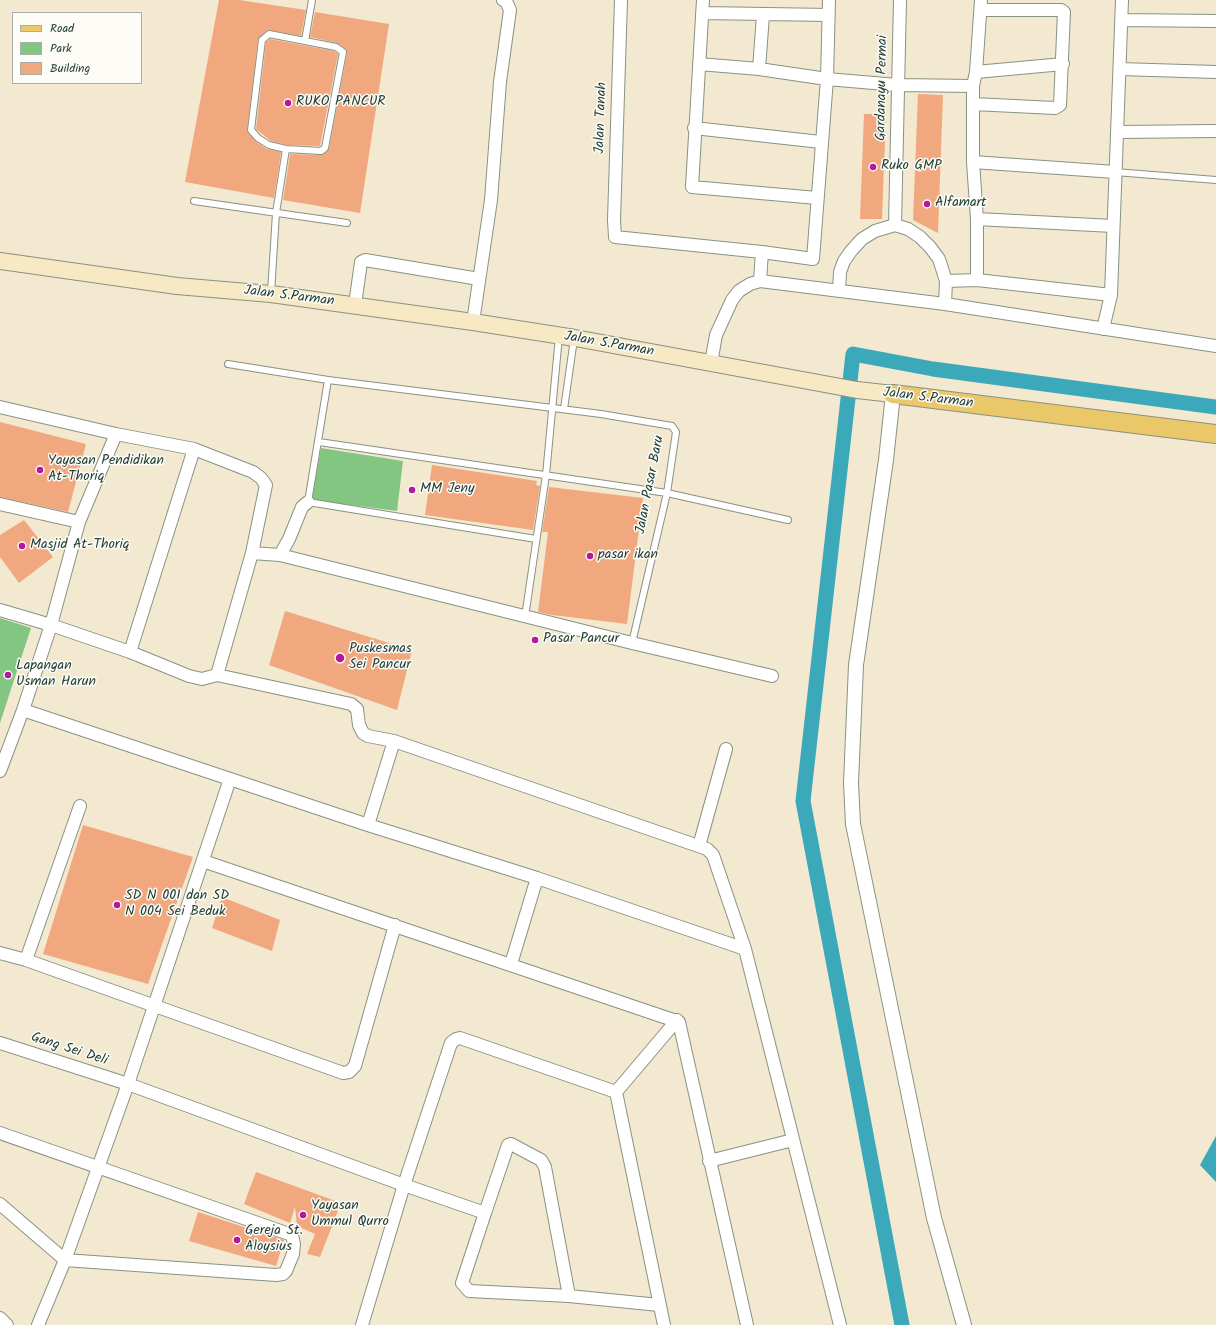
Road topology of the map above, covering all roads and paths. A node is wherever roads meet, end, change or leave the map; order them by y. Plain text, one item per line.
1 (312, 0) edge
2 (503, 0) edge
3 (621, 0) edge
4 (703, 0) edge
5 (829, 0) edge
6 (900, 0) edge
7 (1122, 0) edge
8 (981, 5) edge
9 (702, 13) junction
10 (763, 15) junction
11 (829, 15) junction
12 (1122, 20) junction
13 (1216, 21) edge
14 (305, 41) junction
15 (699, 64) junction
16 (1063, 64) junction
17 (759, 69) junction
18 (1120, 69) junction
19 (976, 72) junction
20 (1216, 72) edge
21 (827, 79) junction
22 (897, 85) junction
23 (973, 86) junction
24 (974, 104) junction
25 (694, 128) junction
26 (1216, 131) edge
27 (1117, 132) junction
28 (821, 142) junction
29 (286, 149) junction
30 (973, 162) junction
31 (1115, 172) junction
32 (1216, 180) edge
33 (817, 198) junction
34 (194, 201) dead end
35 (276, 213) junction
36 (977, 219) junction
37 (347, 223) dead end
38 (895, 225) junction
39 (1113, 226) junction
40 (762, 252) junction
41 (0, 261) edge
42 (479, 279) junction
43 (977, 280) junction
44 (760, 281) junction
45 (946, 281) junction
46 (839, 292) junction
47 (271, 294) junction
48 (1111, 295) junction
49 (945, 304) junction
50 (355, 305) junction
51 (473, 322) junction
52 (1103, 329) junction
53 (567, 337) junction
54 (1216, 346) edge
55 (711, 363) junction
56 (228, 364) dead end
57 (328, 380) junction
58 (893, 394) junction
59 (0, 407) edge
60 (552, 407) junction
61 (564, 409) junction
62 (116, 434) junction
63 (1216, 434) edge
64 (319, 442) junction
65 (194, 449) junction
66 (546, 475) junction
67 (667, 493) junction
68 (308, 502) junction
69 (0, 504) edge
70 (788, 520) dead end
71 (79, 522) junction
72 (536, 539) junction
73 (252, 553) junction
74 (280, 555) junction
75 (0, 610) edge
76 (525, 617) junction
77 (51, 625) junction
78 (632, 643) junction
79 (130, 652) junction
80 (217, 675) junction
81 (772, 676) dead end
82 (23, 710) junction
83 (394, 741) junction
84 (726, 749) dead end
85 (0, 771) edge
86 (230, 779) junction
87 (80, 806) dead end
88 (368, 825) junction
89 (699, 846) junction
90 (203, 861) junction
91 (537, 878) junction
92 (395, 925) junction
93 (745, 949) junction
94 (0, 953) edge
95 (26, 960) junction
96 (511, 964) junction
97 (155, 1007) junction
98 (677, 1020) junction
99 (0, 1043) edge
100 (128, 1084) junction
101 (616, 1092) junction
102 (0, 1133) edge
103 (793, 1140) junction
104 (709, 1161) junction
105 (98, 1167) junction
106 (404, 1185) junction
107 (0, 1204) edge
108 (485, 1212) junction
109 (65, 1260) junction
110 (569, 1296) junction
111 (659, 1305) junction
112 (0, 1318) edge
113 (7, 1325) edge
114 (38, 1325) edge
115 (362, 1325) edge
116 (664, 1325) edge
117 (747, 1325) edge
118 (840, 1325) edge
119 (964, 1325) edge

1 - 14 lane
2 - 42 street
3 - 40 street, Jalan Tanah
4 - 9 street
5 - 11 street
6 - 22 street, Gardanayu Permai
7 - 12 street
8 - 16 street
8 - 19 street
9 - 10 street
9 - 15 street
10 - 11 street
10 - 17 street
11 - 21 street
12 - 13 street
12 - 18 street
14 - 29 lane
14 - 29 lane
15 - 17 street
15 - 25 street
16 - 19 street
16 - 24 street
17 - 21 street
18 - 20 street
18 - 27 street
19 - 23 street
21 - 22 street
21 - 28 street
22 - 23 street
22 - 38 street, Gardanayu Permai
23 - 24 street
24 - 30 street
25 - 28 street
25 - 33 street
26 - 27 street
27 - 31 street
28 - 33 street
29 - 35 lane
30 - 31 street
30 - 36 street
31 - 32 lane
31 - 39 street
33 - 40 street
34 - 35 lane
35 - 37 lane
35 - 47 lane
36 - 39 street
36 - 43 street
38 - 45 street
38 - 46 street
39 - 48 street
40 - 44 street
41 - 47 main road, Jalan S.Parman
42 - 50 street
42 - 51 street
43 - 45 street
43 - 48 street
44 - 46 street
44 - 55 street
45 - 49 street
46 - 49 street
47 - 50 main road, Jalan S.Parman
48 - 52 street
49 - 52 street
50 - 51 main road, Jalan S.Parman
51 - 53 main road, Jalan S.Parman
52 - 54 street
53 - 55 main road, Jalan S.Parman
53 - 60 lane
53 - 61 lane
55 - 58 main road, Jalan S.Parman
56 - 57 lane, Jalan Pasar Baru
57 - 60 lane, Jalan Pasar Baru
57 - 64 lane
58 - 63 main road, Jalan S.Parman
58 - 119 street
59 - 62 street
60 - 61 lane, Jalan Pasar Baru
60 - 66 lane
61 - 67 lane, Jalan Pasar Baru
62 - 65 street
62 - 71 street
64 - 66 lane
64 - 68 lane
65 - 73 street
65 - 79 street
66 - 67 lane
66 - 72 lane
67 - 70 lane
67 - 78 lane, Jalan Pasar Baru
68 - 72 lane
68 - 74 street
69 - 71 street
71 - 77 street
72 - 76 lane
73 - 74 street
73 - 80 street
74 - 76 street
75 - 77 street
76 - 78 street
77 - 79 street
77 - 82 street
78 - 81 street
79 - 80 street
80 - 83 street
82 - 85 street
82 - 86 street
83 - 88 street
83 - 89 street
84 - 89 street
86 - 88 street
86 - 90 street
87 - 95 street
88 - 91 street
89 - 93 street
90 - 92 street
90 - 97 street
91 - 93 street
91 - 96 street
92 - 96 street
92 - 97 street
93 - 103 street
94 - 95 street
95 - 97 street
96 - 98 street
97 - 100 street
98 - 101 street
98 - 104 street
99 - 100 street, Gang Sei Deli
100 - 105 street
100 - 106 street, Gang Sei Deli
101 - 106 street
101 - 111 street
102 - 105 street
103 - 104 street
103 - 118 street
104 - 117 street
105 - 109 street
105 - 109 street
106 - 108 street, Gang Sei Deli
106 - 115 street
107 - 109 street
108 - 110 street
108 - 110 street
109 - 114 street
110 - 111 street
111 - 116 street
112 - 113 street

